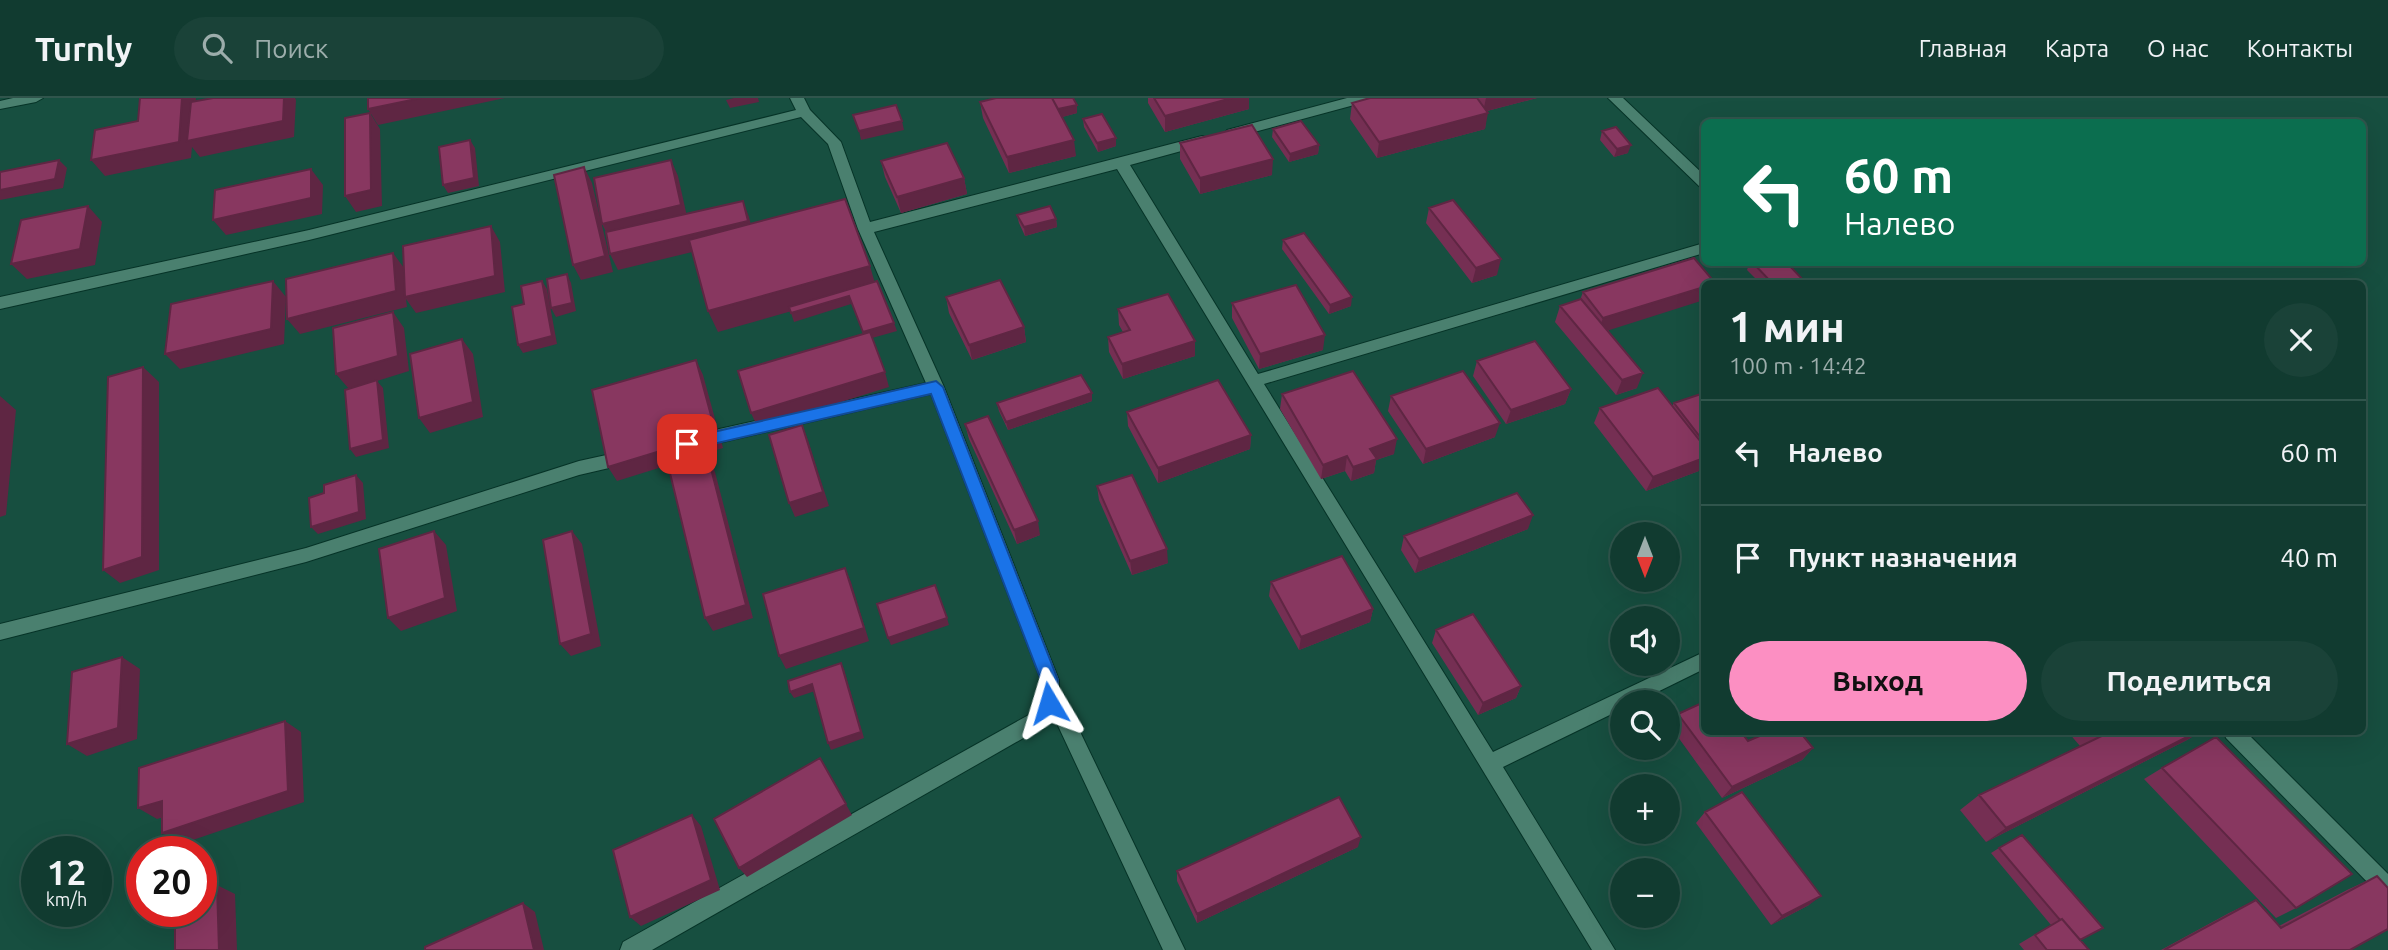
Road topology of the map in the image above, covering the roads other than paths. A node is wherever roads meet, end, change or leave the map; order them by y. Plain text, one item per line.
1 (36, 98) edge
2 (1364, 98) edge
3 (1615, 98) edge
4 (0, 105) edge
5 (800, 105) edge
6 (1121, 163) junction
7 (1701, 180) edge
8 (866, 229) junction
9 (1701, 249) edge
10 (0, 303) edge
11 (1254, 381) junction
12 (936, 387) junction
13 (674, 447) edge
14 (647, 453) edge
15 (0, 632) edge
16 (1701, 661) edge
17 (1051, 691) junction
18 (2236, 735) edge
19 (1489, 764) junction
20 (2388, 889) edge
21 (631, 950) edge
22 (1174, 950) edge
23 (1604, 950) edge

1 - 4 lane
2 - 6 lane
3 - 7 lane
5 - 8 lane
5 - 10 lane
6 - 8 lane
6 - 11 lane
8 - 12 lane
9 - 11 lane
11 - 19 lane
12 - 13 lane
12 - 17 lane
14 - 15 lane
16 - 19 lane
17 - 21 lane
17 - 22 lane
18 - 20 lane
19 - 23 lane

